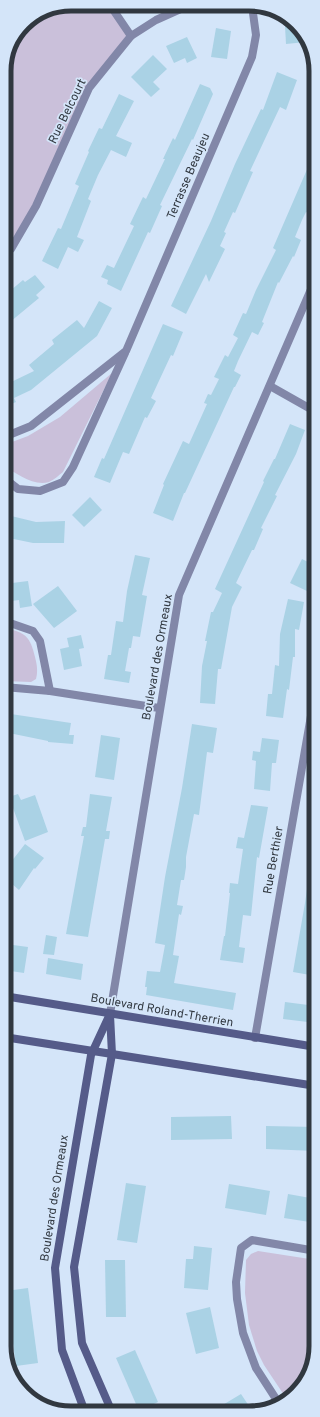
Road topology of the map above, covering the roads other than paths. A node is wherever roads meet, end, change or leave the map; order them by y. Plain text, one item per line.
1 (114, 11) edge
2 (176, 11) edge
3 (253, 11) edge
4 (130, 36) junction
5 (11, 249) edge
6 (309, 296) edge
7 (126, 351) junction
8 (270, 386) junction
9 (309, 408) edge
10 (11, 434) edge
11 (11, 484) edge
12 (11, 624) edge
13 (11, 688) edge
14 (50, 691) junction
15 (159, 708) junction
16 (309, 727) edge
17 (11, 997) edge
18 (110, 1014) junction
19 (11, 1038) edge
20 (255, 1038) junction
21 (309, 1046) edge
22 (92, 1051) junction
23 (112, 1054) junction
24 (309, 1085) edge
25 (309, 1250) edge
26 (277, 1400) edge
27 (83, 1406) edge
28 (109, 1406) edge

1 - 4 street
2 - 4 street, Rue Belcourt
3 - 7 street, Terrasse Beaujeu
4 - 5 street, Rue Belcourt
6 - 8 street, Boulevard des Ormeaux
7 - 10 street, Terrasse Beaujeu
7 - 11 street, Terrasse Beaujeu
8 - 9 street
8 - 15 street, Boulevard des Ormeaux
12 - 14 street
13 - 14 street
14 - 15 street
15 - 18 street, Boulevard des Ormeaux
16 - 20 street, Rue Berthier
17 - 18 street, Boulevard Roland-Therrien
18 - 20 street, Boulevard Roland-Therrien
18 - 22 street, Boulevard des Ormeaux
18 - 23 street, Boulevard des Ormeaux
19 - 22 street
20 - 21 street, Boulevard Roland-Therrien
22 - 23 street
22 - 27 street, Boulevard des Ormeaux
23 - 24 street
23 - 28 street, Boulevard des Ormeaux
25 - 26 street

